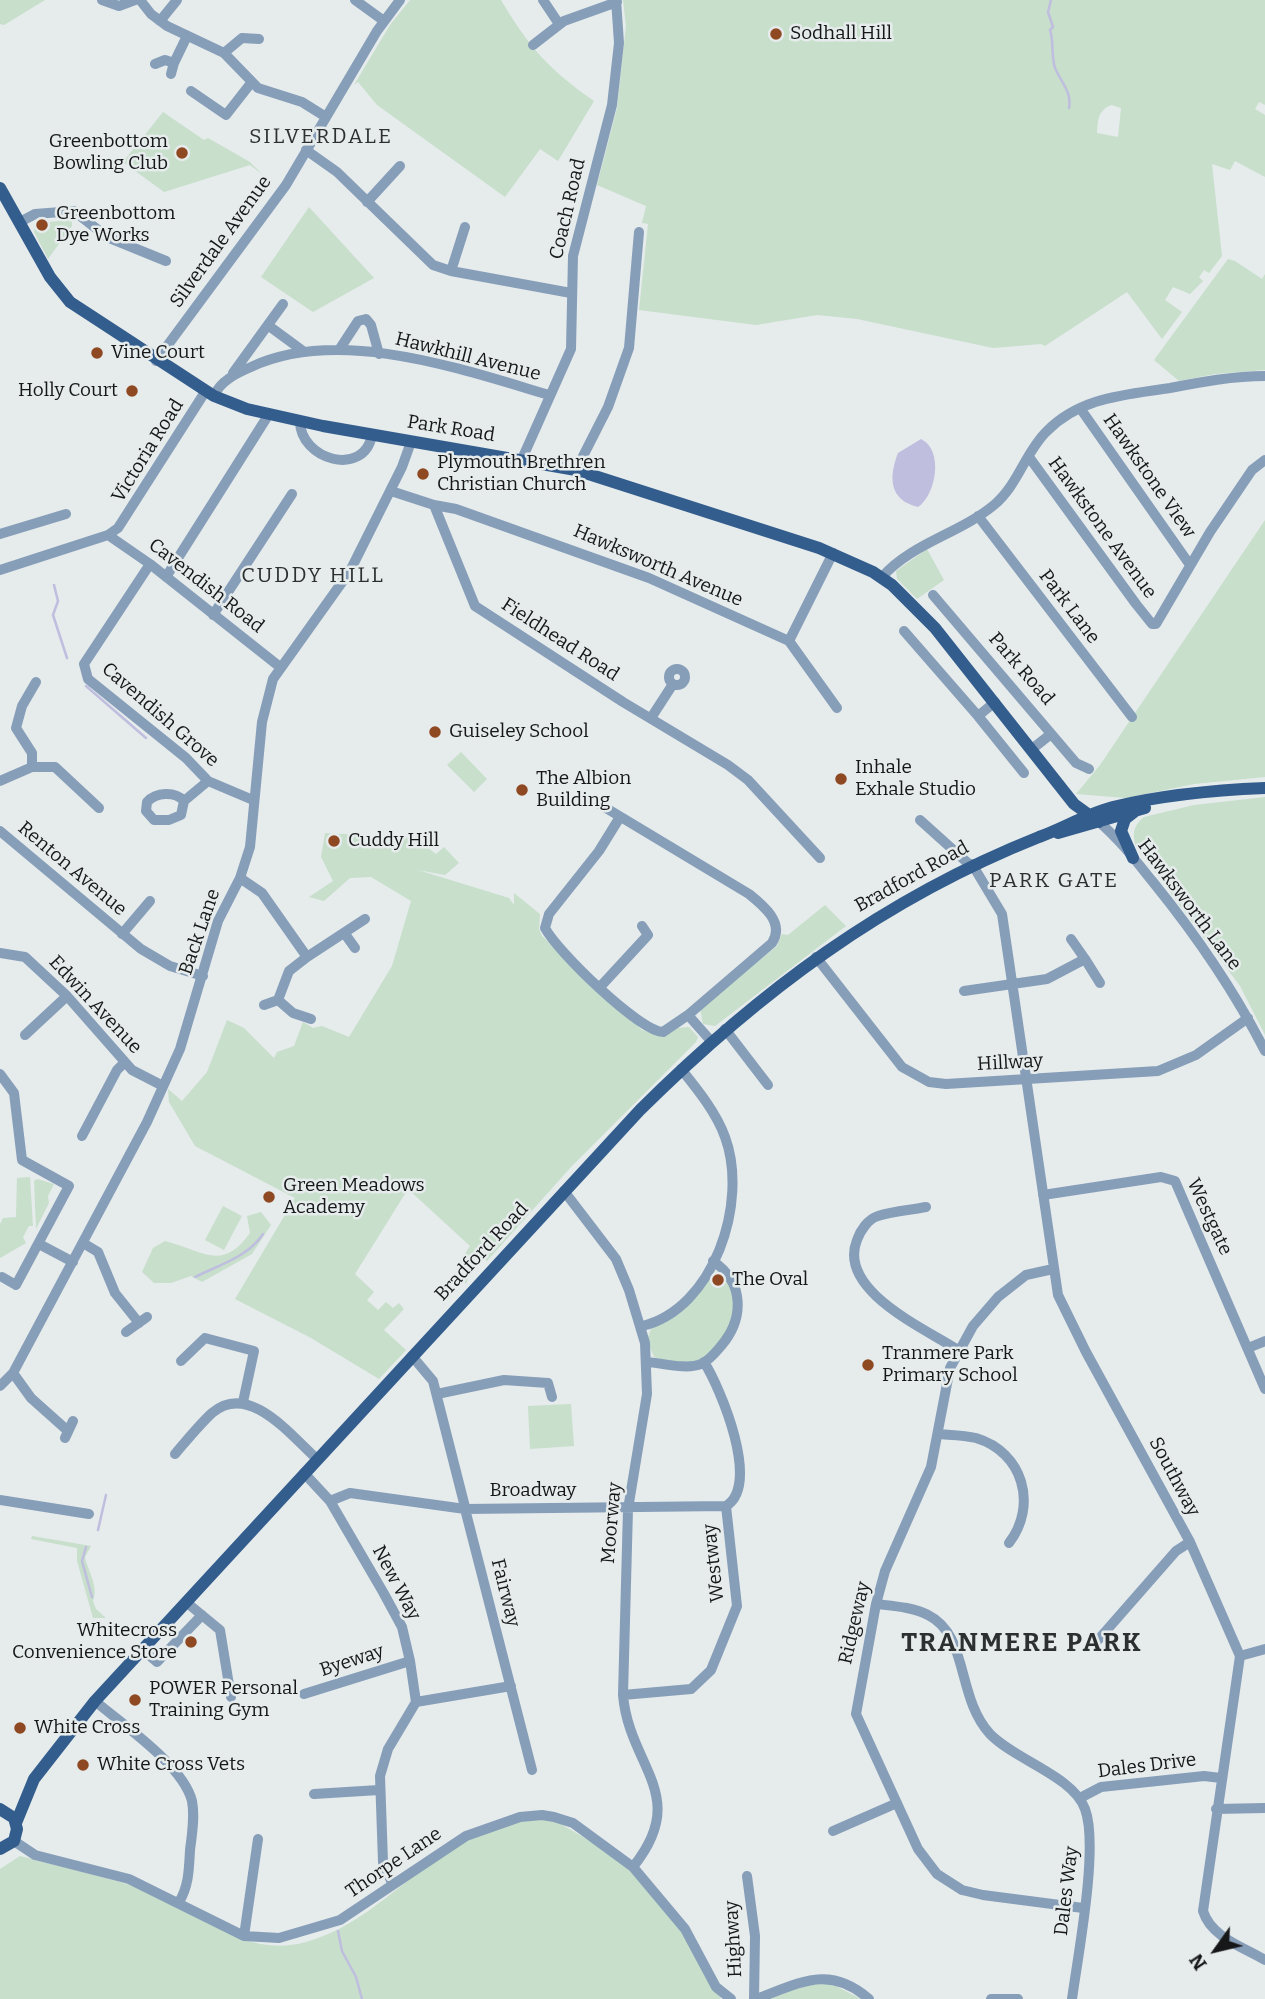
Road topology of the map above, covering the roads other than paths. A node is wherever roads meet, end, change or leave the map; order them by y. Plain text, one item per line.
1 (102, 0) edge
2 (135, 0) edge
3 (140, 0) edge
4 (177, 0) edge
5 (355, 0) edge
6 (400, 0) edge
7 (543, 0) edge
8 (616, 1) edge
9 (384, 20) junction
10 (160, 21) junction
11 (559, 24) junction
12 (187, 36) junction
13 (258, 39) dead end
14 (533, 45) dead end
15 (224, 53) junction
16 (174, 63) junction
17 (155, 64) dead end
18 (171, 74) dead end
19 (251, 83) junction
20 (191, 91) dead end
21 (326, 117) junction
22 (306, 150) junction
23 (400, 166) dead end
24 (0, 188) edge
25 (367, 202) junction
26 (20, 222) junction
27 (465, 226) dead end
28 (639, 232) dead end
29 (166, 261) dead end
30 (451, 271) junction
31 (571, 293) junction
32 (283, 304) dead end
33 (269, 326) junction
34 (339, 350) junction
35 (303, 351) junction
36 (379, 354) junction
37 (156, 361) junction
38 (1265, 376) edge
39 (228, 379) junction
40 (210, 394) junction
41 (550, 395) junction
42 (1080, 408) junction
43 (269, 414) junction
44 (300, 421) junction
45 (372, 435) junction
46 (411, 442) junction
47 (1029, 457) junction
48 (523, 459) junction
49 (1265, 460) edge
50 (576, 470) junction
51 (391, 491) junction
52 (292, 494) dead end
53 (434, 505) junction
54 (66, 514) dead end
55 (978, 516) junction
56 (0, 534) edge
57 (108, 535) junction
58 (833, 553) junction
59 (149, 564) junction
60 (1190, 565) junction
61 (0, 570) edge
62 (166, 577) junction
63 (882, 577) junction
64 (933, 595) dead end
65 (213, 615) junction
66 (962, 630) junction
67 (904, 631) dead end
68 (789, 641) junction
69 (947, 642) junction
70 (280, 667) junction
71 (36, 682) dead end
72 (673, 684) dead end
73 (995, 702) junction
74 (837, 708) dead end
75 (978, 716) junction
76 (1132, 717) dead end
77 (651, 718) junction
78 (1051, 734) junction
79 (1032, 749) junction
80 (32, 767) junction
81 (1089, 769) dead end
82 (1024, 773) dead end
83 (0, 781) edge
84 (208, 781) junction
85 (1265, 788) edge
86 (1063, 791) junction
87 (591, 799) dead end
88 (253, 800) junction
89 (1157, 800) junction
90 (184, 801) dead end
91 (99, 808) dead end
92 (1134, 811) junction
93 (620, 817) junction
94 (1095, 819) junction
95 (920, 820) dead end
96 (1059, 826) junction
97 (0, 831) edge
98 (1046, 835) junction
99 (820, 858) dead end
100 (1133, 858) junction
101 (971, 864) junction
102 (240, 878) junction
103 (150, 901) dead end
104 (365, 919) dead end
105 (642, 926) dead end
106 (122, 934) junction
107 (345, 934) junction
108 (1071, 939) dead end
109 (355, 948) dead end
110 (0, 953) edge
111 (307, 957) junction
112 (816, 957) junction
113 (1085, 959) junction
114 (203, 976) junction
115 (1100, 983) dead end
116 (1011, 985) junction
117 (600, 987) junction
118 (964, 991) dead end
119 (67, 996) junction
120 (278, 1000) junction
121 (264, 1004) dead end
122 (688, 1015) junction
123 (1248, 1018) junction
124 (311, 1019) dead end
125 (725, 1029) junction
126 (25, 1035) dead end
127 (711, 1041) junction
128 (1265, 1051) edge
129 (125, 1062) junction
130 (681, 1069) junction
131 (0, 1074) edge
132 (1024, 1080) junction
133 (768, 1085) dead end
134 (163, 1086) junction
135 (82, 1136) dead end
136 (564, 1191) junction
137 (1043, 1195) junction
138 (926, 1208) dead end
139 (83, 1242) junction
140 (39, 1244) junction
141 (713, 1261) junction
142 (73, 1262) junction
143 (1053, 1269) junction
144 (2, 1277) edge
145 (642, 1326) junction
146 (126, 1332) dead end
147 (1265, 1341) edge
148 (1248, 1348) junction
149 (958, 1350) junction
150 (412, 1356) junction
151 (181, 1361) dead end
152 (647, 1362) junction
153 (704, 1362) junction
154 (13, 1373) junction
155 (0, 1386) edge
156 (1265, 1389) edge
157 (437, 1394) junction
158 (552, 1397) dead end
159 (243, 1402) junction
160 (69, 1430) dead end
161 (938, 1434) junction
162 (175, 1454) dead end
163 (317, 1459) junction
164 (304, 1473) junction
165 (0, 1500) edge
166 (330, 1501) junction
167 (726, 1506) junction
168 (465, 1508) junction
169 (628, 1508) junction
170 (89, 1514) dead end
171 (1009, 1542) dead end
172 (1189, 1542) junction
173 (186, 1602) junction
174 (876, 1604) junction
175 (202, 1615) junction
176 (1091, 1648) dead end
177 (142, 1649) junction
178 (1265, 1649) edge
179 (1240, 1656) junction
180 (410, 1661) junction
181 (511, 1686) junction
182 (304, 1694) dead end
183 (623, 1695) junction
184 (232, 1697) dead end
185 (95, 1701) junction
186 (416, 1702) junction
187 (533, 1770) dead end
188 (1221, 1778) junction
189 (379, 1790) junction
190 (26, 1791) junction
191 (314, 1794) dead end
192 (1080, 1798) junction
193 (897, 1803) junction
194 (1265, 1808) edge
195 (2, 1809) edge
196 (1216, 1809) junction
197 (16, 1823) junction
198 (833, 1831) dead end
199 (258, 1839) dead end
200 (13, 1841) junction
201 (0, 1849) edge
202 (634, 1867) junction
203 (747, 1876) dead end
204 (392, 1883) junction
205 (179, 1902) junction
206 (1083, 1908) junction
207 (244, 1936) junction
208 (1265, 1960) edge
209 (731, 1999) edge
210 (755, 1999) edge
211 (869, 1999) edge
212 (990, 1999) edge
213 (1018, 1999) edge
214 (1072, 1999) edge

1 - 2 street
3 - 10 street
4 - 10 street
5 - 9 street
6 - 9 street, Silverdale Avenue
7 - 11 street
8 - 11 street
8 - 31 street, Coach Road
9 - 21 street, Silverdale Avenue
10 - 12 street
11 - 14 street
12 - 15 street
12 - 16 street
13 - 15 street
15 - 19 street
16 - 17 street
16 - 18 street
19 - 20 street
19 - 21 street
21 - 22 street, Silverdale Avenue
22 - 25 street
22 - 37 street, Silverdale Avenue
23 - 25 street
24 - 26 main road, Park Road
25 - 30 street
26 - 29 street
26 - 37 main road, Park Road
27 - 30 street
28 - 50 street
30 - 31 street
31 - 41 street, Coach Road
32 - 33 street, Hawkhill Avenue
33 - 35 street
33 - 39 street, Hawkhill Avenue
34 - 35 street, Hawkhill Avenue
34 - 36 street, Hawkhill Avenue
34 - 36 street, Hawkhill Avenue
35 - 39 street, Hawkhill Avenue
36 - 41 street, Hawkhill Avenue
37 - 40 main road, Park Road
38 - 42 street
39 - 40 street, Hawkhill Avenue
40 - 43 main road, Park Road
40 - 57 street, Victoria Road
41 - 48 street, Coach Road
42 - 47 street
42 - 60 street, Hawkstone View
43 - 44 main road, Park Road
43 - 62 street
44 - 45 main road, Park Road
44 - 45 street
45 - 46 main road, Park Road
46 - 48 main road, Park Road
46 - 51 street, Back Lane
47 - 55 street
47 - 60 street, Hawkstone Avenue
48 - 50 main road, Park Road
49 - 60 street, Hawkstone Avenue
50 - 58 main road, Park Road
51 - 53 street
51 - 70 street, Back Lane
52 - 65 street
53 - 68 street, Hawksworth Avenue
53 - 77 street, Fieldhead Road
54 - 56 street
55 - 63 street
55 - 76 street, Park Lane
57 - 59 street, Cavendish Road
57 - 61 street, Victoria Road
58 - 63 main road, Park Road
58 - 68 street
59 - 62 street, Cavendish Road
59 - 84 street, Cavendish Grove
62 - 65 street, Cavendish Road
63 - 69 main road, Park Road
64 - 66 street, Park Road
65 - 70 street, Cavendish Road
66 - 69 street, Park Road
66 - 78 street, Park Road
67 - 75 street
68 - 74 street
69 - 73 main road, Park Road
70 - 88 street, Back Lane
71 - 80 street
72 - 77 street
73 - 75 street
73 - 79 main road, Park Road
75 - 82 street
77 - 99 street, Fieldhead Road
78 - 79 street, Park Road
78 - 81 street, Park Road
79 - 86 main road, Park Road
80 - 83 street
80 - 91 street
84 - 88 street, Cavendish Grove
84 - 90 street
85 - 89 main road
86 - 94 main road, Park Road
86 - 96 main road
87 - 93 street
88 - 102 street, Back Lane
89 - 92 main road
89 - 94 main road
92 - 94 main road
92 - 100 main road
93 - 117 street
93 - 122 street
94 - 96 main road, Bradford Road
94 - 98 main road, Bradford Road
94 - 100 street, Hawksworth Lane
95 - 101 street, Southway
96 - 98 main road, Bradford Road
97 - 106 street, Renton Avenue
98 - 101 main road, Bradford Road
100 - 123 street, Hawksworth Lane
101 - 112 main road, Bradford Road
101 - 116 street, Southway
102 - 111 street
102 - 114 street, Back Lane
103 - 106 street, Renton Avenue
104 - 107 street
105 - 117 street
106 - 114 street, Renton Avenue
107 - 109 street
107 - 111 street
108 - 113 street
110 - 119 street, Edwin Avenue
111 - 120 street
112 - 125 main road, Bradford Road
112 - 132 street, Hillway
113 - 115 street
113 - 116 street
114 - 134 street, Back Lane
116 - 118 street
116 - 132 street, Southway
117 - 122 street
119 - 126 street
119 - 129 street, Edwin Avenue
120 - 121 street
120 - 124 street
122 - 127 street
123 - 128 street, Hawksworth Lane
123 - 132 street, Hillway
125 - 127 main road, Bradford Road
125 - 133 street
127 - 130 main road, Bradford Road
129 - 134 street, Edwin Avenue
129 - 135 street
130 - 136 main road, Bradford Road
130 - 141 street
131 - 140 street
132 - 137 street, Southway
134 - 139 street, Back Lane
136 - 145 street, Moorway
136 - 150 main road, Bradford Road
137 - 143 street, Southway
137 - 148 street, Westgate
138 - 149 street
139 - 142 street, Back Lane
139 - 146 street
140 - 142 street
140 - 144 street
141 - 145 street
141 - 153 street
142 - 154 street, Back Lane
143 - 149 street, Ridgeway
143 - 172 street, Southway
145 - 152 street, Moorway
147 - 148 street
148 - 156 street, Westgate
149 - 161 street, Ridgeway
150 - 157 street, Fairway
150 - 163 main road, Bradford Road
151 - 159 street
152 - 153 street
152 - 169 street, Moorway
153 - 167 street, Westway
154 - 155 street, Back Lane
154 - 160 street
157 - 158 street
157 - 168 street, Fairway
159 - 162 street
159 - 163 street
161 - 171 street
161 - 174 street, Ridgeway
163 - 164 main road, Bradford Road
164 - 166 street, New Way
164 - 173 main road, Bradford Road
165 - 170 street
166 - 168 street, Broadway
166 - 180 street, New Way
167 - 169 street, Broadway
167 - 183 street, Westway
168 - 169 street, Broadway
168 - 181 street, Fairway
169 - 183 street, Moorway
172 - 176 street
172 - 179 street, Southway
173 - 175 street
173 - 177 main road, Bradford Road
174 - 192 street
174 - 193 street, Ridgeway
175 - 177 street
175 - 184 street
177 - 185 main road, Bradford Road
178 - 179 street
179 - 188 street
180 - 182 street, Byeway
180 - 186 street, New Way
181 - 186 street
181 - 187 street, Fairway
183 - 202 street, Moorway
185 - 190 main road, Bradford Road
185 - 205 street
186 - 189 street
188 - 192 street, Dales Drive
188 - 196 street
189 - 191 street
189 - 204 street
190 - 195 main road, Bradford Road
190 - 197 main road, Bradford Road
192 - 206 street, Dales Way
193 - 198 street
193 - 206 street, Ridgeway
194 - 196 street
195 - 197 main road
196 - 208 street
197 - 200 main road, Bradford Road
199 - 207 street
200 - 201 main road
200 - 205 street, Thorpe Lane
202 - 204 street, Thorpe Lane
202 - 209 street, Thorpe Lane
203 - 210 street, Highway
204 - 207 street, Thorpe Lane
205 - 207 street, Thorpe Lane
206 - 214 street, Dales Way
210 - 211 street
212 - 213 street

